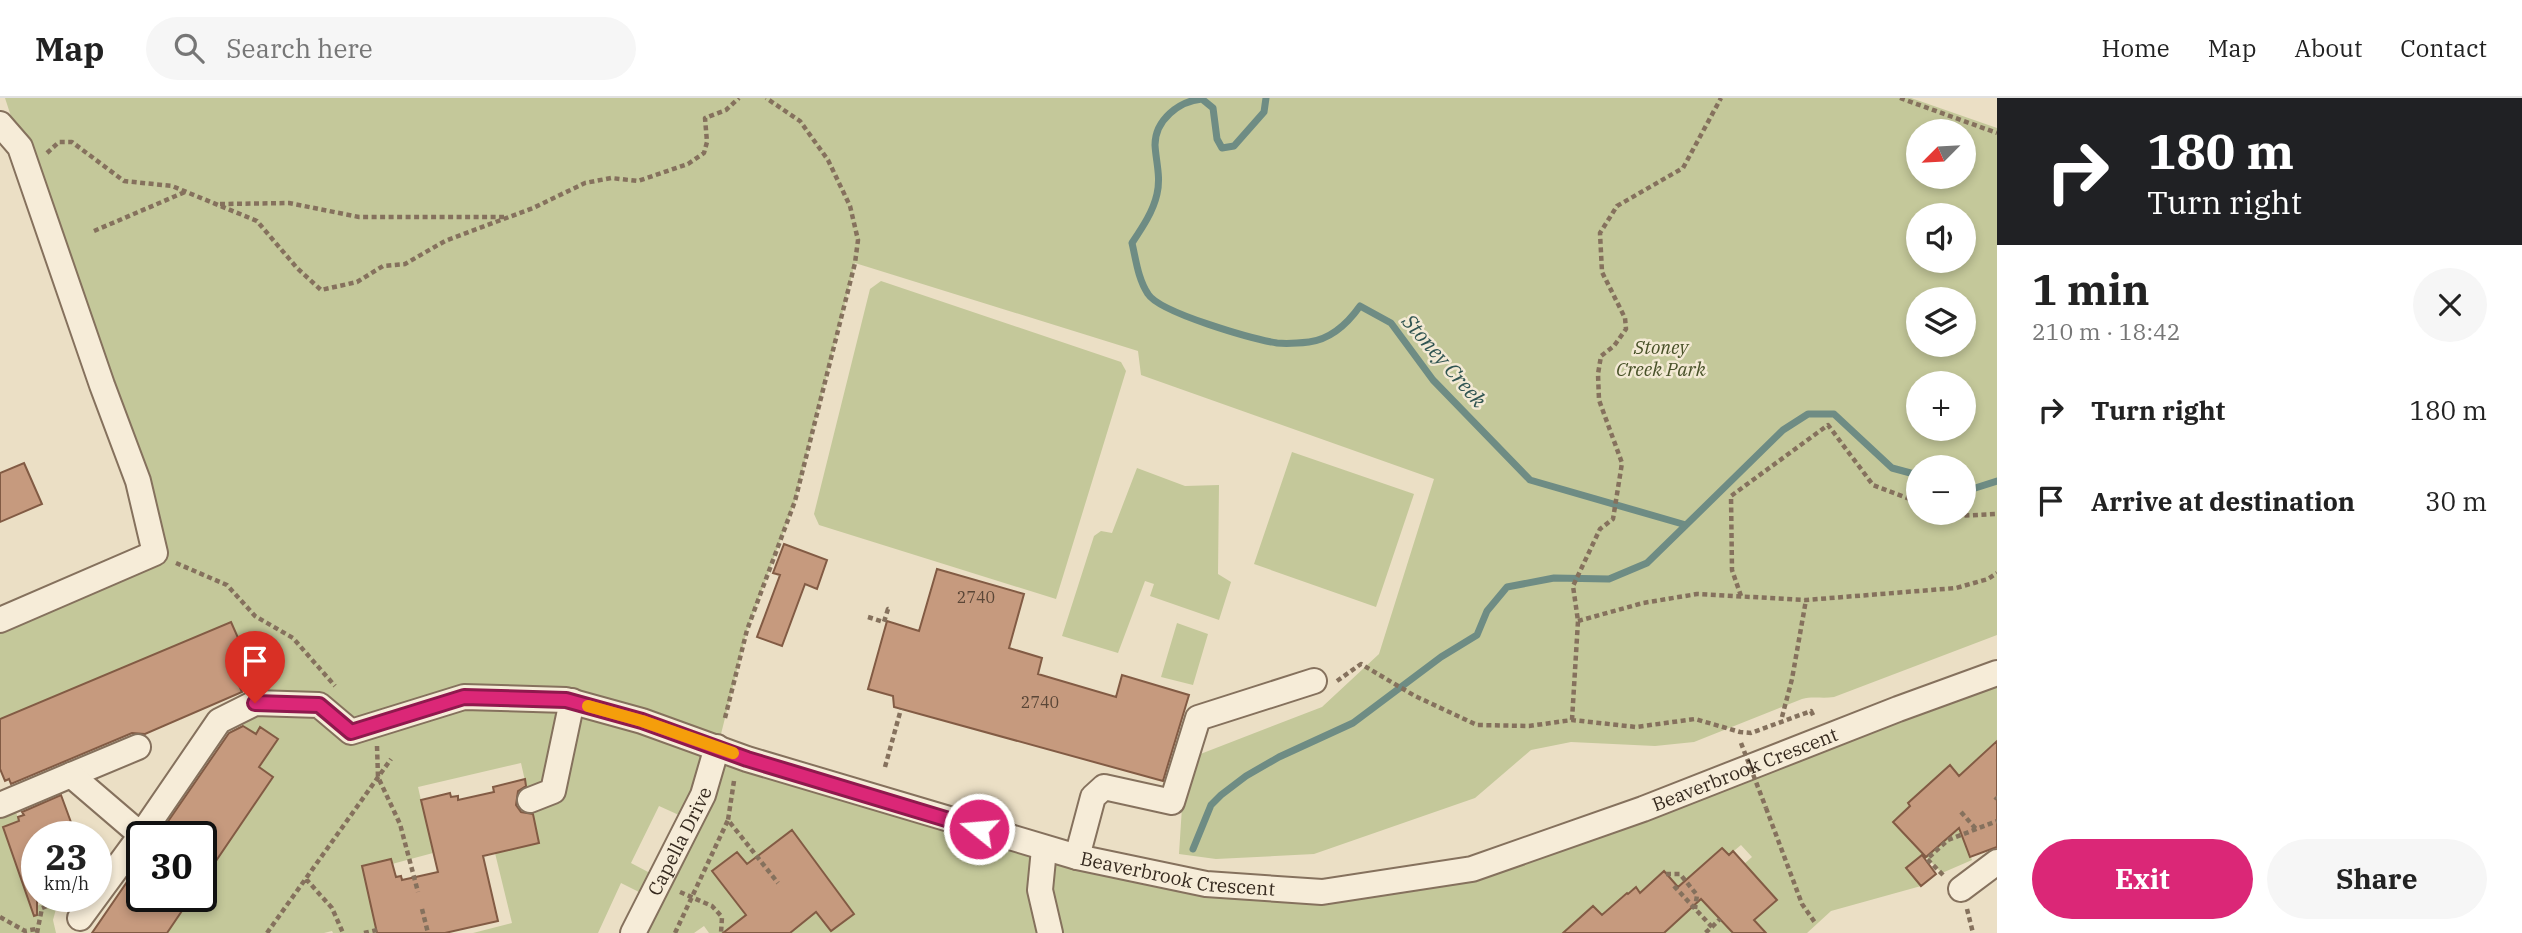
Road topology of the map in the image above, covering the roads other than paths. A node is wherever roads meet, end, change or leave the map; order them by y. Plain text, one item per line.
1 (0, 124) edge
2 (0, 620) edge
3 (1997, 673) edge
4 (1314, 681) road end
5 (572, 701) junction
6 (138, 747) dead end
7 (717, 747) junction
8 (71, 775) junction
9 (530, 800) dead end
10 (0, 805) edge
11 (151, 821) edge
12 (126, 822) edge
13 (1044, 849) junction
14 (126, 855) edge
15 (1077, 857) junction
16 (1997, 862) edge
17 (1961, 889) road end
18 (80, 918) dead end
19 (633, 933) edge
20 (1050, 933) edge

1 - 2 street
3 - 15 street, Beaverbrook Crescent
4 - 15 street
5 - 7 street, Beaverbrook Crescent
5 - 9 street
5 - 11 street, Beaverbrook Crescent
6 - 8 street
7 - 13 street, Beaverbrook Crescent
7 - 19 street, Capella Drive
8 - 10 street
8 - 12 street
13 - 15 street, Beaverbrook Crescent
13 - 20 street
14 - 18 street
16 - 17 street

